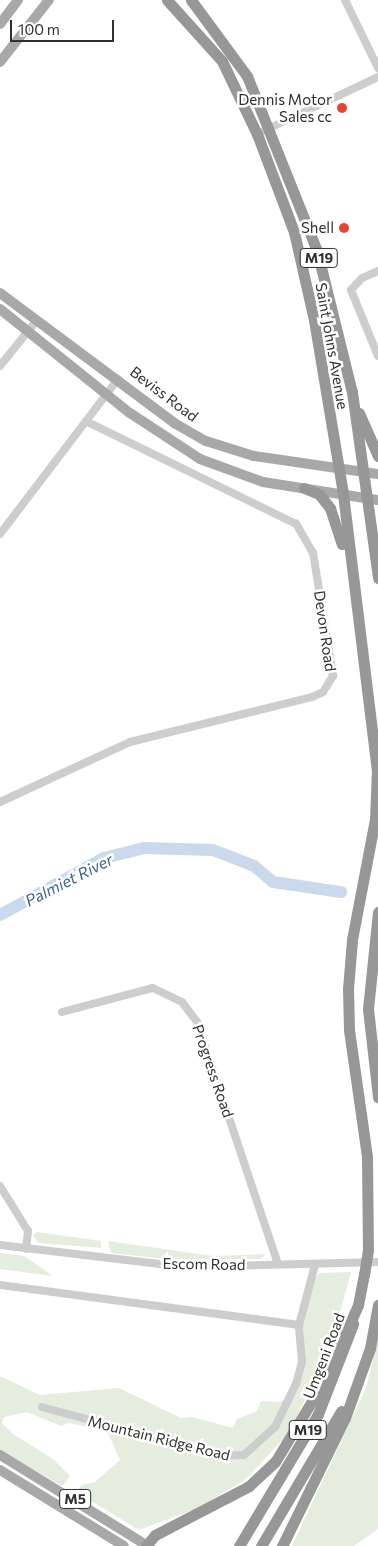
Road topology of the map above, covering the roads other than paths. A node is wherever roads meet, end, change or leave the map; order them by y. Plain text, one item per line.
1 (18, 0) edge
2 (49, 0) edge
3 (167, 0) edge
4 (191, 0) edge
5 (345, 0) edge
6 (0, 24) edge
7 (0, 62) edge
8 (378, 68) edge
9 (378, 77) edge
10 (271, 128) junction
11 (257, 134) junction
12 (378, 270) edge
13 (0, 293) edge
14 (0, 309) edge
15 (37, 320) junction
16 (29, 328) junction
17 (378, 356) edge
18 (0, 366) edge
19 (118, 379) junction
20 (352, 392) junction
21 (105, 394) junction
22 (86, 421) junction
23 (378, 456) edge
24 (338, 469) junction
25 (362, 472) junction
26 (378, 474) edge
27 (304, 488) junction
28 (343, 494) junction
29 (372, 499) edge
30 (376, 530) edge
31 (0, 534) edge
32 (378, 578) edge
33 (357, 609) junction
34 (0, 802) edge
35 (378, 912) edge
36 (62, 1012) dead end
37 (378, 1097) edge
38 (0, 1186) edge
39 (0, 1245) edge
40 (26, 1249) junction
41 (378, 1262) edge
42 (278, 1264) junction
43 (316, 1265) junction
44 (0, 1285) edge
45 (358, 1306) junction
46 (378, 1306) edge
47 (299, 1325) junction
48 (372, 1330) junction
49 (42, 1407) dead end
50 (0, 1455) edge
51 (0, 1470) edge
52 (124, 1546) edge
53 (147, 1546) edge
54 (239, 1546) edge
55 (261, 1546) edge
56 (282, 1546) edge

1 - 6 main road
2 - 7 main road
3 - 11 highway, Saint Johns Avenue / M19
4 - 10 highway, Saint Johns Avenue / M19
5 - 8 street
9 - 10 street
10 - 11 street
10 - 20 highway, Saint Johns Avenue / M19
11 - 24 highway, Saint Johns Avenue / M19
12 - 17 street
13 - 15 main road, Beviss Road
14 - 16 main road
15 - 16 street
15 - 19 main road, Beviss Road
16 - 18 street
16 - 21 main road
19 - 21 street
19 - 24 main road, Beviss Road
20 - 23 highway
20 - 25 highway, Saint Johns Avenue / M19
21 - 22 street
21 - 27 main road
22 - 31 street
22 - 34 street, Devon Road
24 - 25 main road, Beviss Road
24 - 28 highway, Saint Johns Avenue / M19
25 - 26 main road, Beviss Road
25 - 29 highway, Saint Johns Avenue / M19
27 - 28 main road
27 - 33 highway
28 - 29 main road
28 - 33 highway, M19
29 - 30 highway, M19
30 - 32 highway, M19
33 - 45 highway, M19, bridge
35 - 37 highway
36 - 42 street, Progress Road
38 - 40 street
39 - 40 street, Escom Road
40 - 42 street, Escom Road
41 - 43 street, Escom Road
42 - 43 street, Escom Road
43 - 47 street, Mountain Ridge Road
44 - 47 street
45 - 53 highway
45 - 54 highway, Umgeni Road / M19
46 - 48 highway, M19
47 - 49 street, Mountain Ridge Road
48 - 55 highway, M19
48 - 56 highway
50 - 53 main road, M5
51 - 52 main road, M5

